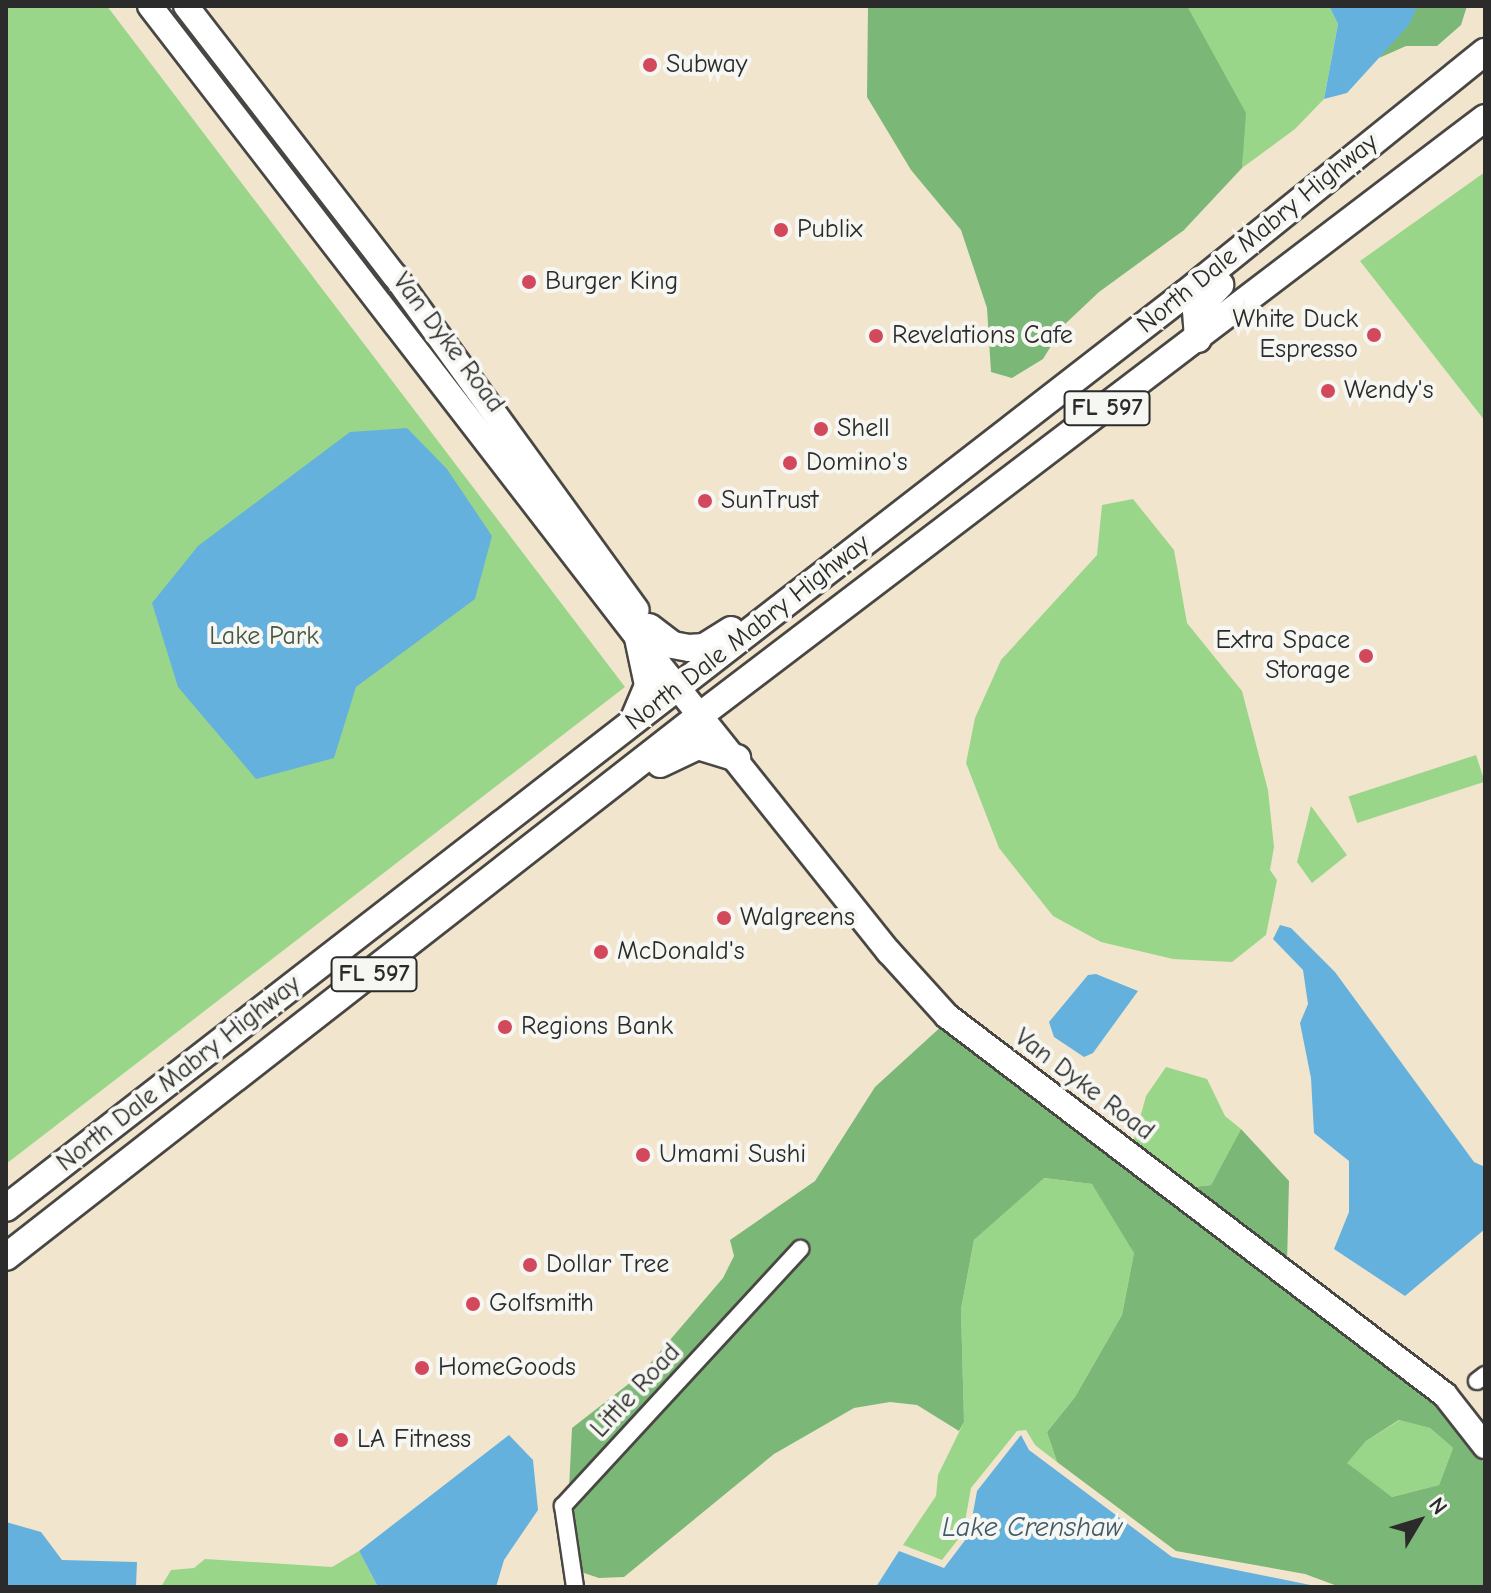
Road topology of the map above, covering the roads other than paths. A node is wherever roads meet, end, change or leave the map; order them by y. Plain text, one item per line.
1 (150, 6) edge
2 (186, 6) edge
3 (177, 42) junction
4 (1485, 52) edge
5 (1409, 114) junction
6 (1485, 118) edge
7 (395, 276) junction
8 (1198, 339) junction
9 (1008, 431) junction
10 (950, 477) junction
11 (861, 594) junction
12 (644, 632) junction
13 (682, 687) junction
14 (702, 714) junction
15 (631, 725) junction
16 (737, 758) junction
17 (202, 1056) junction
18 (6, 1208) edge
19 (20, 1242) edge
20 (800, 1249) dead end
21 (1485, 1446) edge
22 (575, 1587) edge

1 - 3 main road, Van Dyke Road
2 - 7 main road, Van Dyke Road
3 - 7 main road
3 - 12 main road, Van Dyke Road
4 - 5 main road, North Dale Mabry Highway / FL 597
5 - 8 main road
5 - 9 main road, North Dale Mabry Highway / FL 597
6 - 8 main road, North Dale Mabry Highway / FL 597
7 - 12 main road, Van Dyke Road
8 - 11 main road, North Dale Mabry Highway / FL 597
9 - 10 main road, North Dale Mabry Highway / FL 597
9 - 11 main road
10 - 12 main road
10 - 13 main road, North Dale Mabry Highway / FL 597
11 - 14 main road, North Dale Mabry Highway / FL 597
12 - 13 main road, Van Dyke Road
12 - 15 main road
13 - 14 main road, Van Dyke Road
13 - 15 main road, North Dale Mabry Highway / FL 597
14 - 16 main road, Van Dyke Road
14 - 19 main road, North Dale Mabry Highway / FL 597
15 - 17 main road, North Dale Mabry Highway / FL 597
16 - 19 main road
16 - 21 main road, Van Dyke Road
17 - 18 main road, North Dale Mabry Highway / FL 597
17 - 19 main road
20 - 22 street, Little Road

